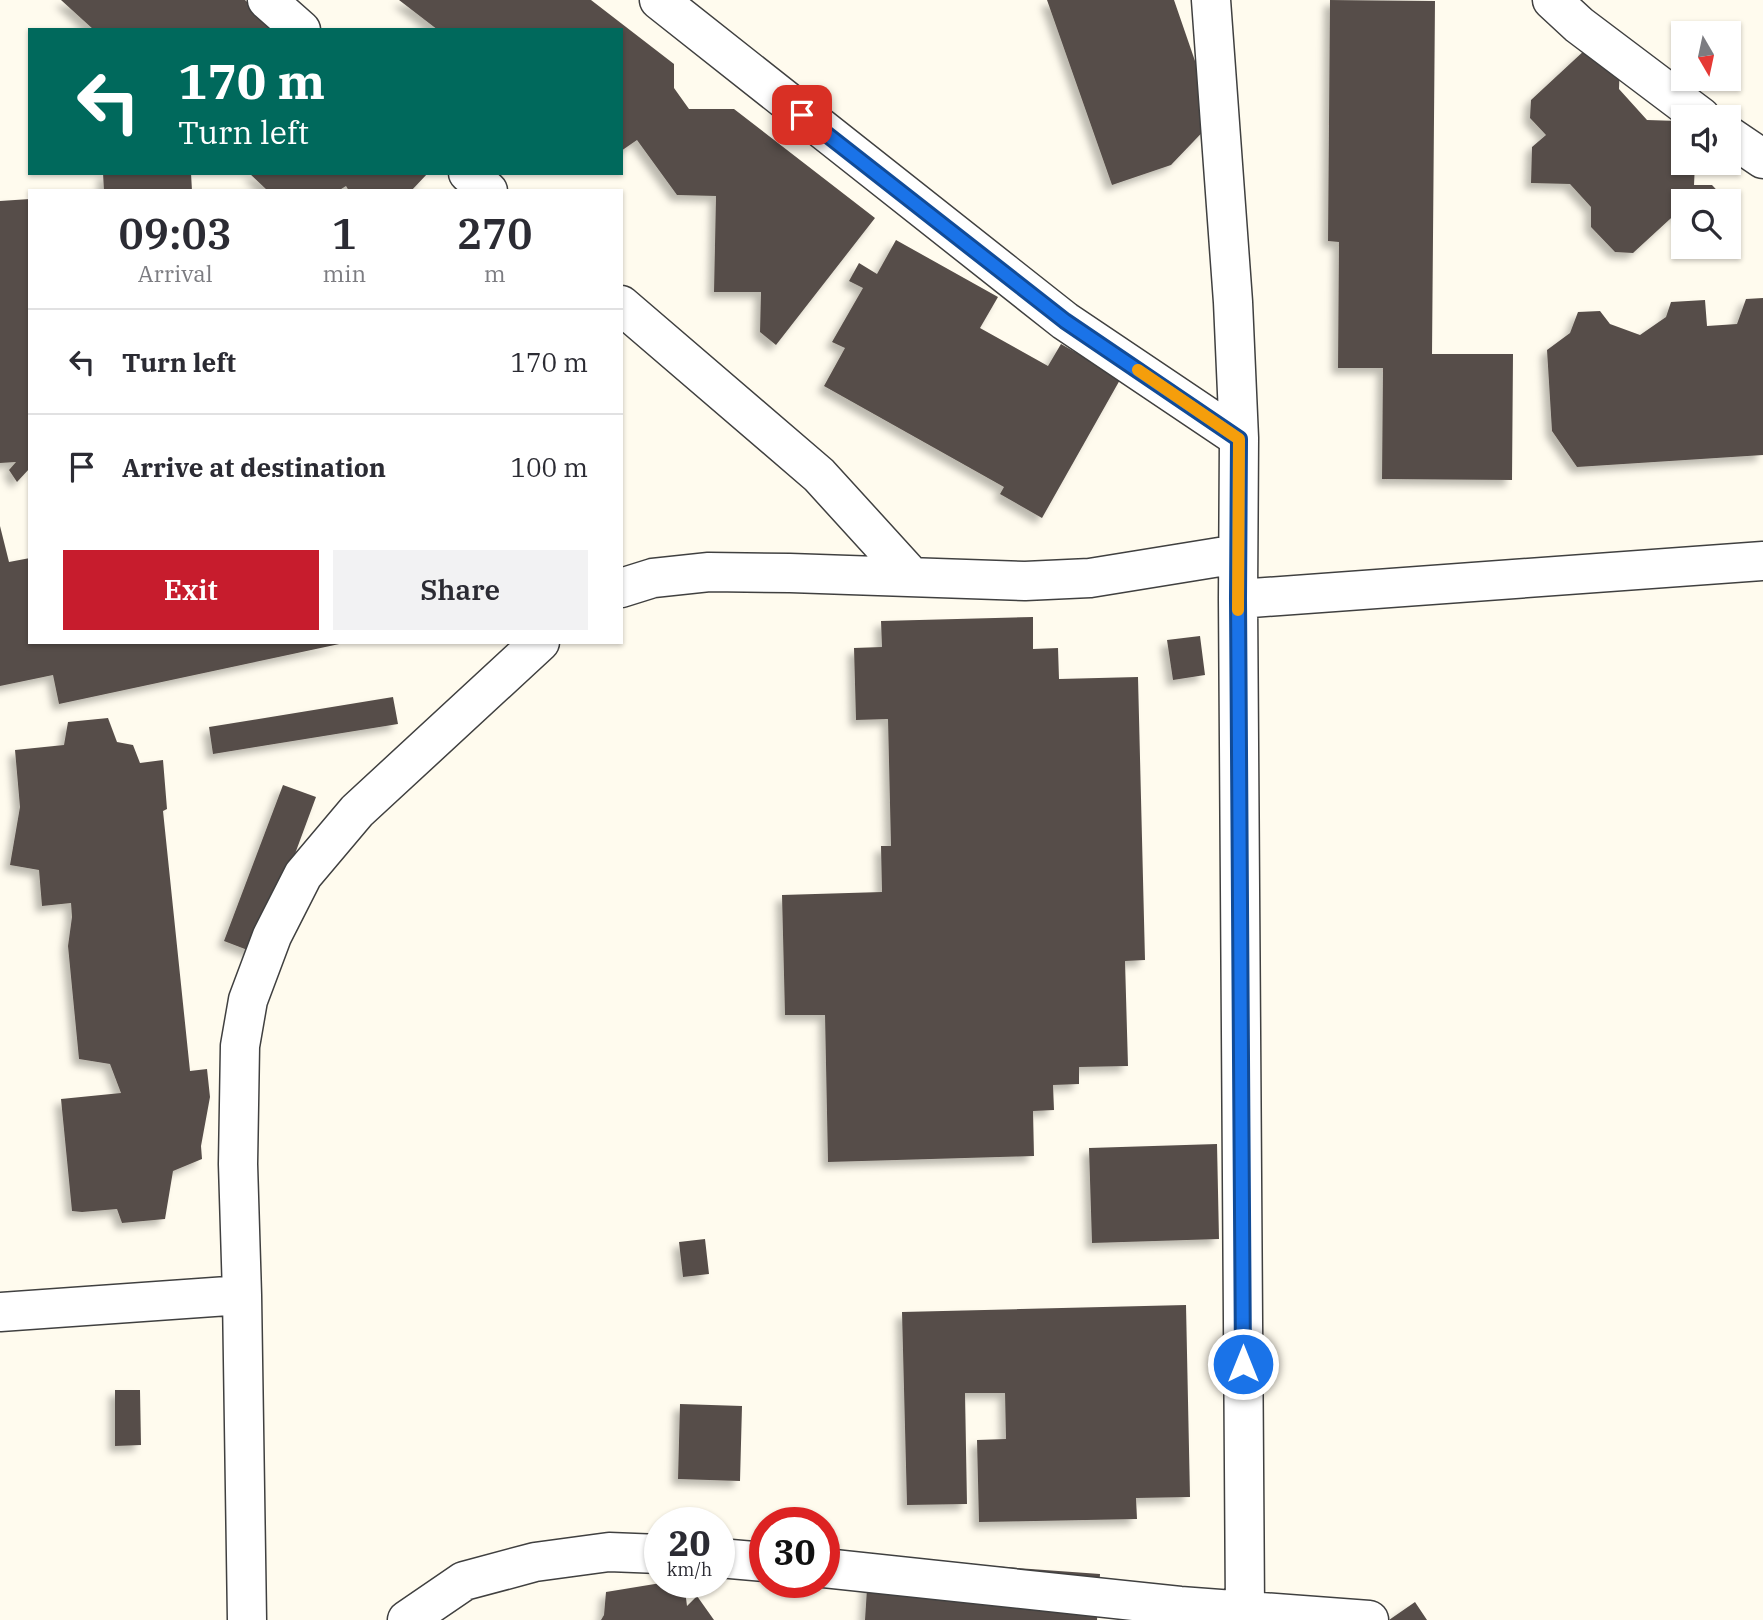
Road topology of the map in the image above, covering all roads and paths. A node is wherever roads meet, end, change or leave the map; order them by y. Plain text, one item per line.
1 (267, 0) edge
2 (659, 0) edge
3 (1211, 0) edge
4 (1552, 0) edge
5 (299, 28) edge
6 (1685, 105) edge
7 (1741, 144) edge
8 (1763, 159) edge
9 (470, 175) edge
10 (486, 189) edge
11 (623, 307) edge
12 (1239, 439) junction
13 (1238, 554) junction
14 (1763, 561) edge
15 (911, 576) junction
16 (623, 587) edge
17 (1238, 599) junction
18 (538, 644) edge
19 (242, 1295) junction
20 (0, 1312) edge
21 (644, 1553) edge
22 (840, 1570) edge
23 (1245, 1610) junction
24 (247, 1620) edge
25 (407, 1620) edge
26 (1369, 1620) edge

1 - 5 street
2 - 12 street
3 - 12 street
4 - 6 street
7 - 8 street
9 - 10 street
11 - 15 street
12 - 13 street
13 - 15 street
13 - 17 street
14 - 17 street
15 - 16 street
17 - 23 street
18 - 19 street
19 - 20 street
19 - 24 street
21 - 25 street
22 - 23 street
23 - 26 street

